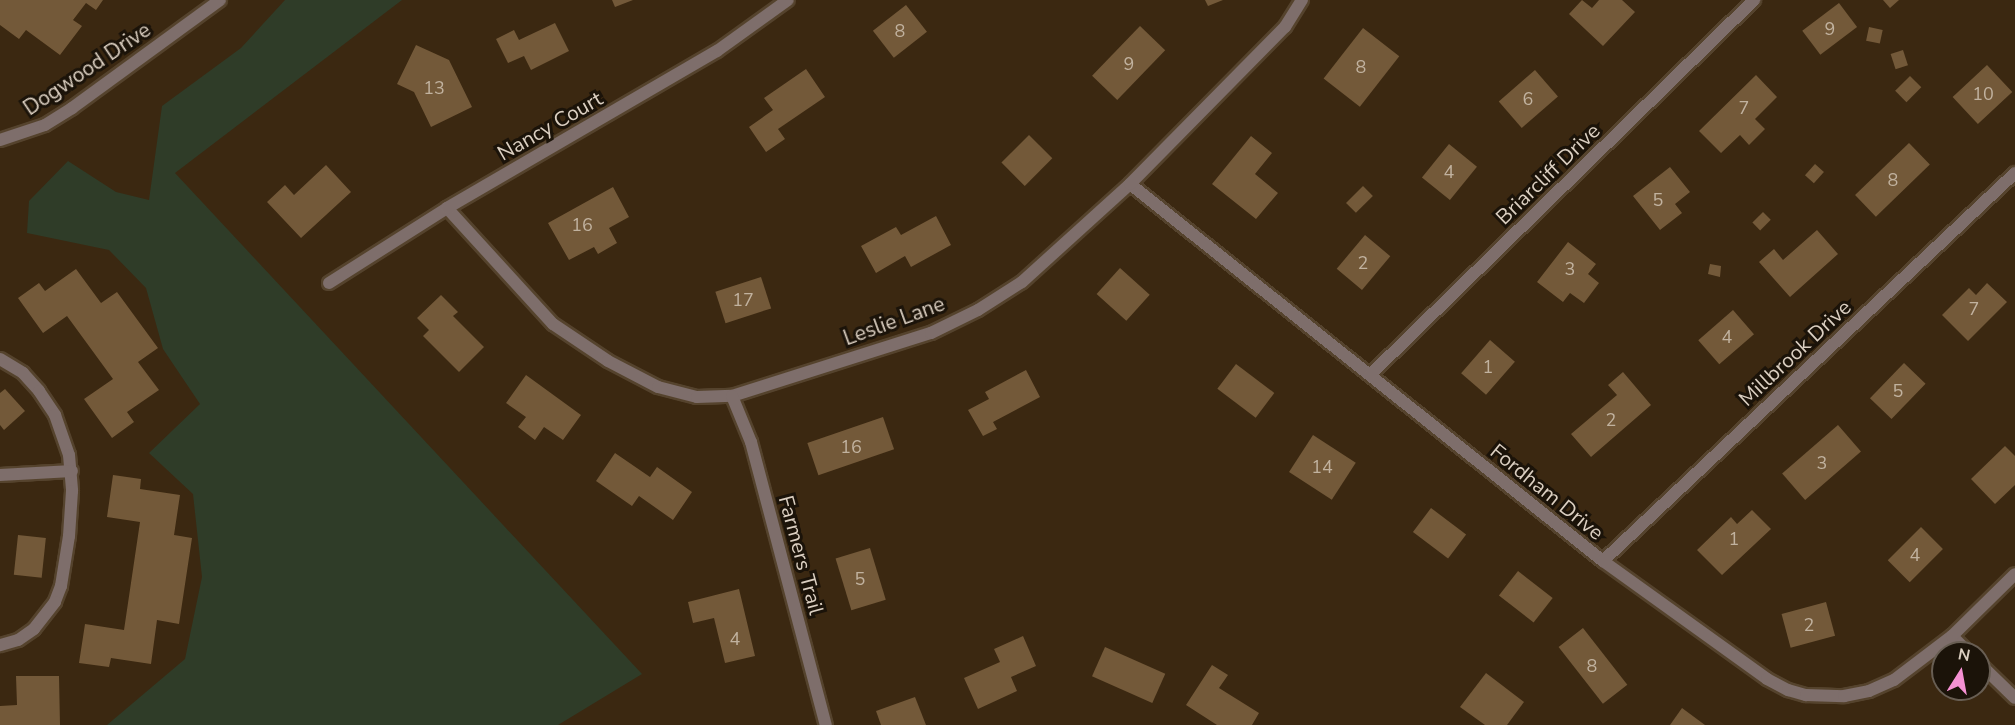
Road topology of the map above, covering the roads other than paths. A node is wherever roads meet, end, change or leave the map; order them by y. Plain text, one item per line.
1 (220, 0) edge
2 (788, 0) edge
3 (1302, 0) edge
4 (1754, 0) edge
5 (0, 140) edge
6 (2015, 173) edge
7 (1130, 184) junction
8 (447, 208) junction
9 (329, 283) dead end
10 (0, 359) edge
11 (1370, 375) junction
12 (732, 396) junction
13 (72, 471) junction
14 (0, 475) edge
15 (1603, 561) junction
16 (2015, 574) edge
17 (1952, 636) junction
18 (1957, 641) edge
19 (0, 645) edge
20 (1991, 675) edge
21 (2015, 698) edge
22 (826, 725) edge

1 - 5 street, Dogwood Drive
2 - 8 street, Nancy Court
3 - 7 street, Leslie Lane
4 - 11 street, Briarcliff Drive
6 - 15 street, Millbrook Drive
7 - 11 street, Fordham Drive
7 - 12 street, Leslie Lane
8 - 9 street, Nancy Court
8 - 12 street, Leslie Lane
10 - 13 street
11 - 15 street, Fordham Drive
12 - 22 street, Farmers Trail
13 - 14 street
13 - 19 street
15 - 17 street, Fordham Drive
16 - 17 street, Fordham Drive
17 - 18 street
20 - 21 street

